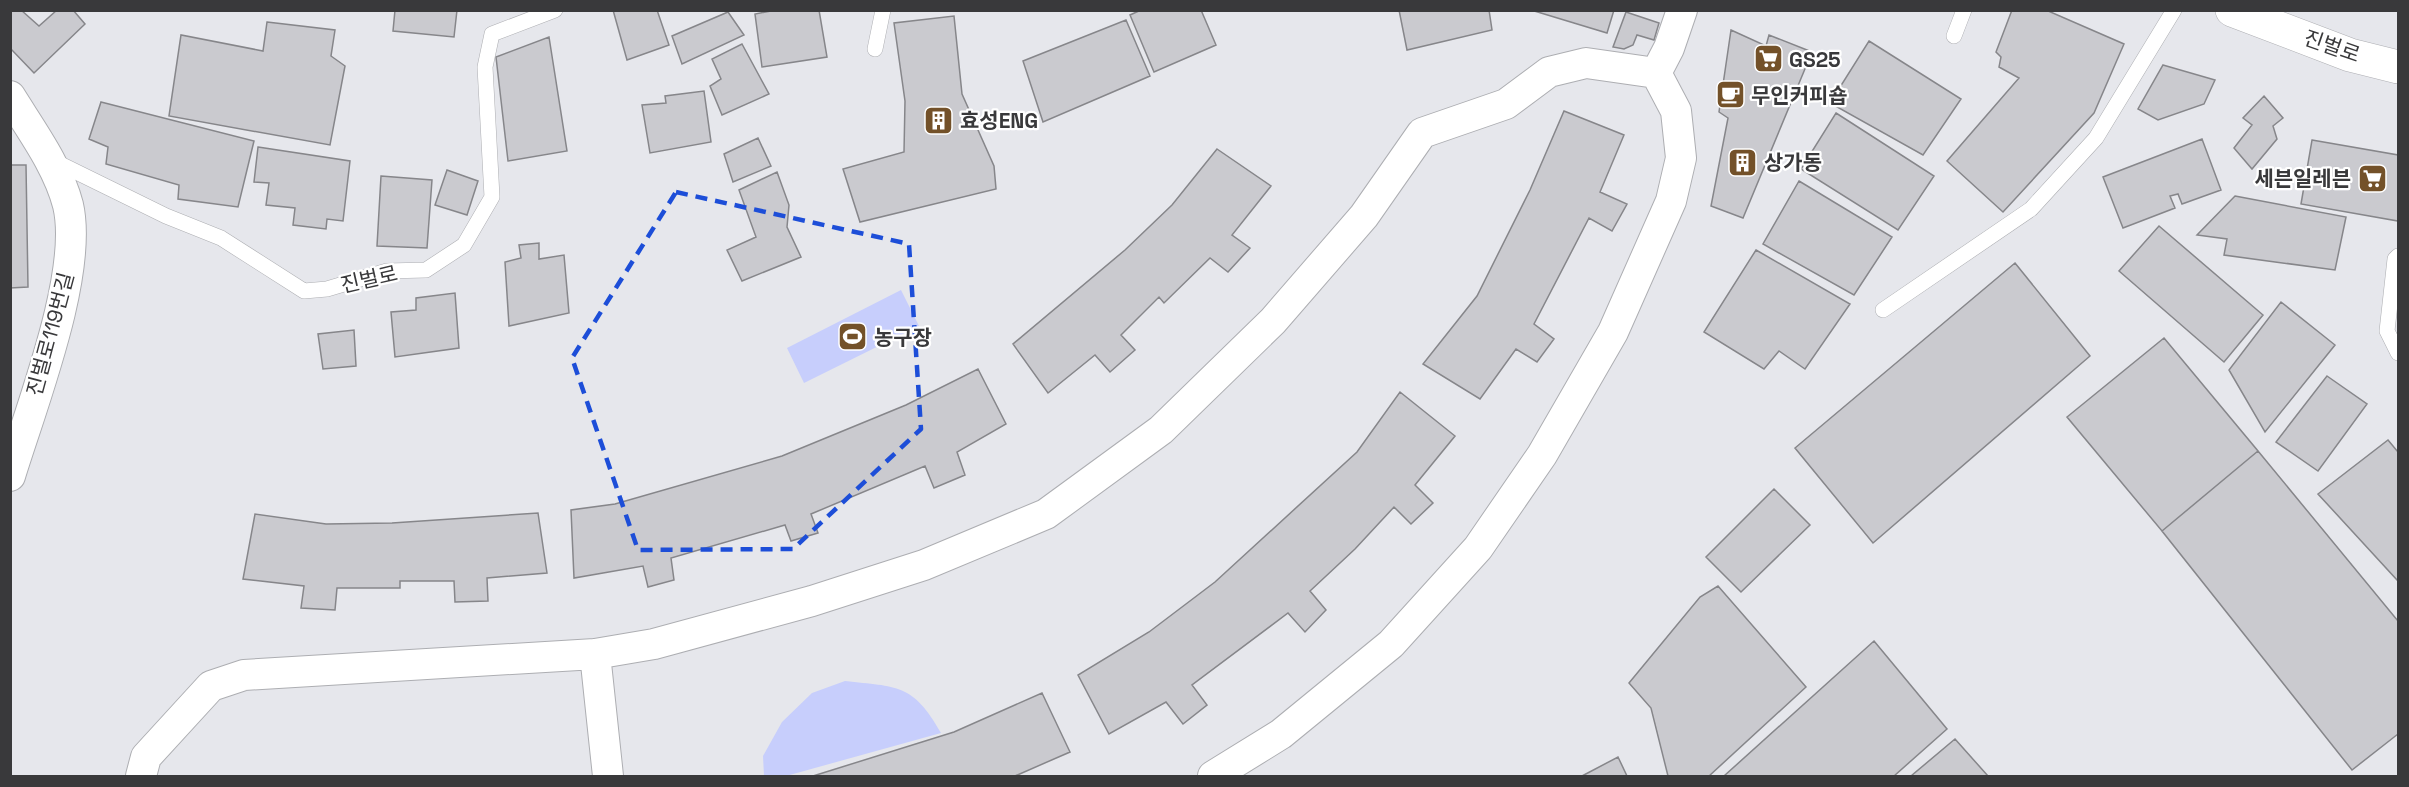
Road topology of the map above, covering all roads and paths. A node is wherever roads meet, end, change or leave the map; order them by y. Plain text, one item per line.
1 (555, 10) edge
2 (883, 10) edge
3 (1682, 10) edge
4 (1964, 10) edge
5 (2175, 10) edge
6 (2232, 10) edge
7 (2279, 18) edge
8 (1954, 36) dead end
9 (875, 49) dead end
10 (2398, 67) edge
11 (1656, 73) junction
12 (10, 96) edge
13 (49, 158) junction
14 (2398, 256) edge
15 (1883, 310) dead end
16 (2398, 353) edge
17 (10, 476) edge
18 (596, 654) junction
19 (141, 777) edge
20 (608, 777) edge
21 (1213, 777) edge

1 - 13 lane, 진벌로
2 - 9 lane
3 - 11 street
4 - 8 lane
5 - 15 lane
6 - 7 street, 진벌로
7 - 10 street, 진벌로
11 - 18 street
11 - 21 street
12 - 13 street, 진벌로119번길
13 - 17 street, 진벌로119번길
14 - 16 lane
18 - 19 street
18 - 20 street

